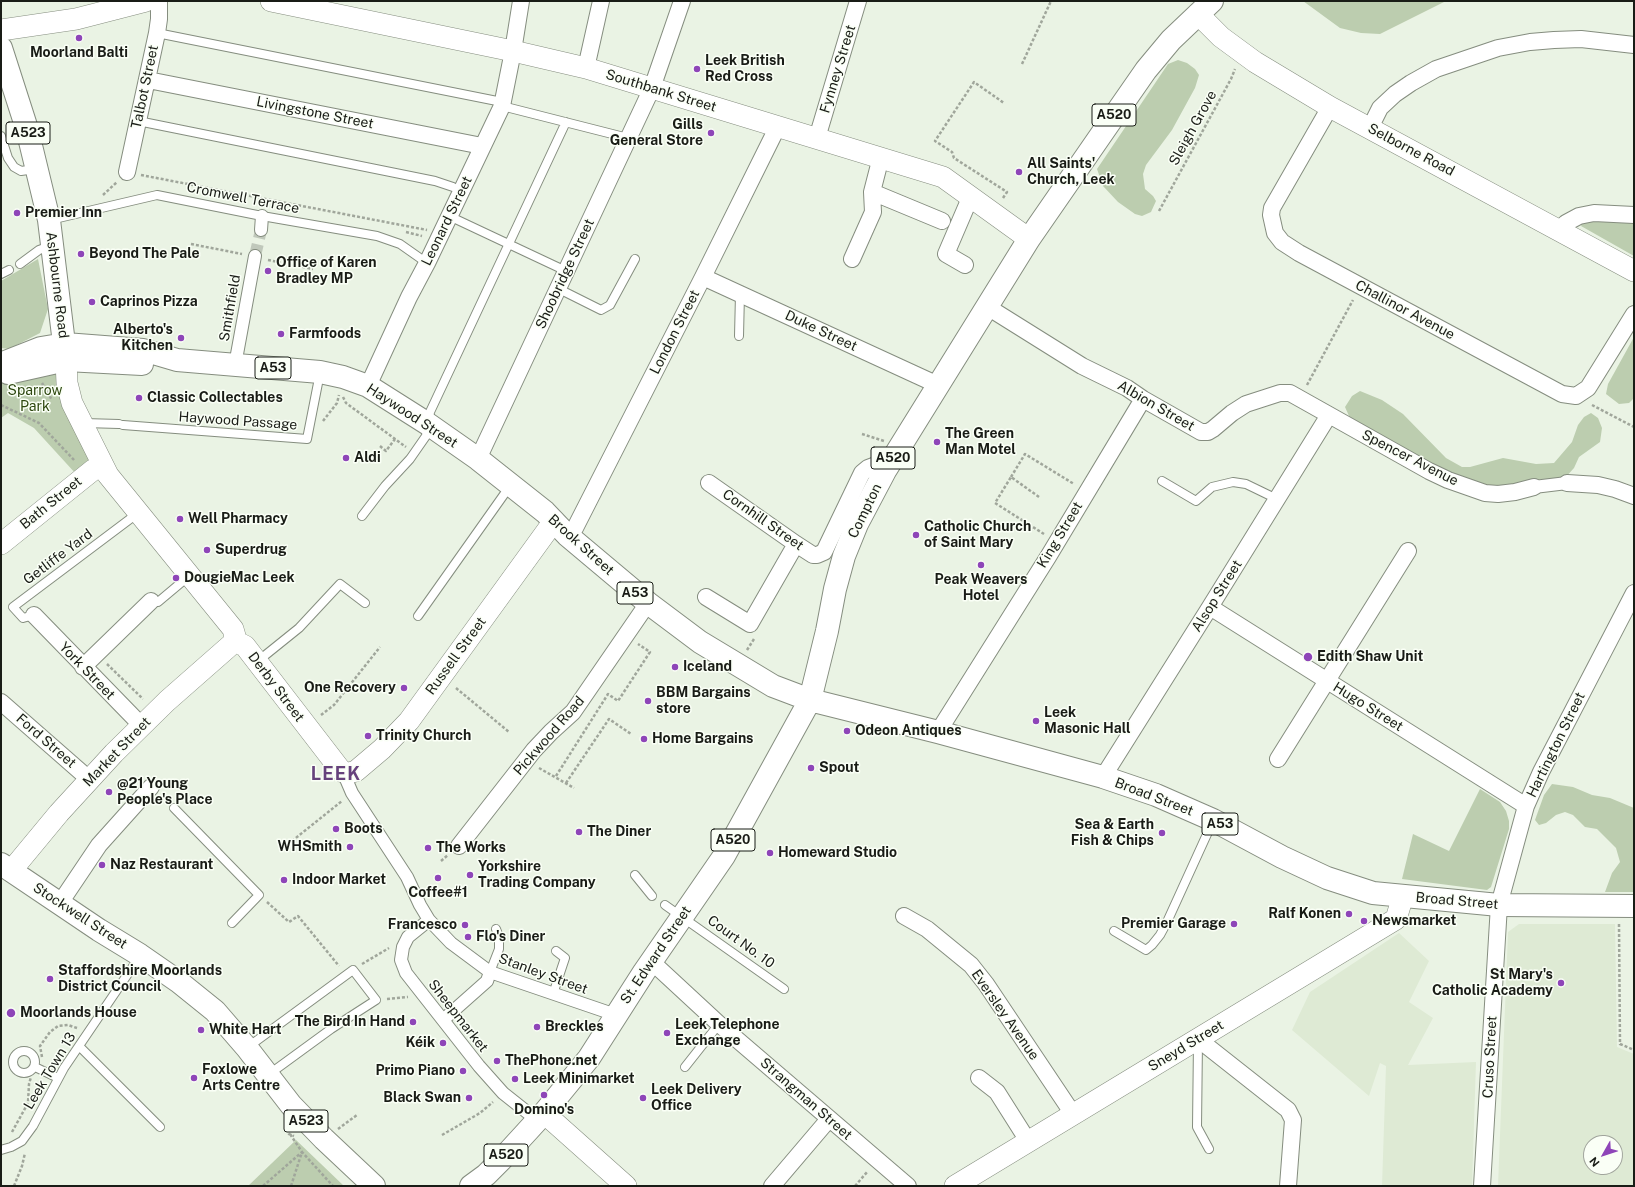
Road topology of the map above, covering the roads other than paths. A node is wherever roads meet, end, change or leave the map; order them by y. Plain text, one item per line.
1 (148, 1) edge
2 (271, 1) edge
3 (521, 1) edge
4 (601, 1) edge
5 (682, 1) edge
6 (858, 1) edge
7 (1205, 7) edge
8 (1, 30) edge
9 (157, 33) junction
10 (1634, 45) edge
11 (1, 48) edge
12 (513, 51) junction
13 (586, 68) junction
14 (148, 80) junction
15 (652, 88) junction
16 (502, 104) junction
17 (1330, 107) junction
18 (138, 121) junction
19 (566, 122) junction
20 (778, 126) junction
21 (1370, 128) junction
22 (1, 136) edge
23 (628, 138) junction
24 (817, 138) junction
25 (482, 146) junction
26 (881, 158) junction
27 (38, 169) junction
28 (127, 172) road end
29 (453, 187) dead end
30 (872, 192) junction
31 (970, 198) junction
32 (1634, 215) edge
33 (262, 216) junction
34 (449, 216) junction
35 (49, 220) junction
36 (942, 221) dead end
37 (260, 230) tunnel mouth
38 (1559, 230) junction
39 (1029, 239) junction
40 (509, 244) junction
41 (53, 246) junction
42 (255, 256) tunnel mouth
43 (635, 259) dead end
44 (852, 259) dead end
45 (427, 263) junction
46 (20, 264) dead end
47 (965, 265) dead end
48 (9, 270) dead end
49 (566, 270) junction
50 (1634, 271) edge
51 (1, 274) edge
52 (703, 277) junction
53 (557, 288) junction
54 (740, 294) junction
55 (986, 306) junction
56 (1634, 314) edge
57 (739, 336) dead end
58 (66, 352) junction
59 (235, 365) junction
60 (1, 366) edge
61 (320, 372) junction
62 (1, 374) edge
63 (938, 385) junction
64 (368, 386) junction
65 (1143, 399) junction
66 (1329, 415) junction
67 (81, 422) junction
68 (428, 424) junction
69 (478, 459) junction
70 (104, 467) junction
71 (885, 471) junction
72 (1162, 481) dead end
73 (710, 483) dead end
74 (1567, 483) joint
75 (510, 486) junction
76 (1534, 487) joint
77 (1634, 496) edge
78 (1278, 499) junction
79 (138, 513) junction
80 (362, 516) dead end
81 (561, 528) junction
82 (1, 544) edge
83 (796, 544) junction
84 (1408, 551) dead end
85 (189, 576) junction
86 (1634, 593) edge
87 (706, 597) dead end
88 (151, 601) joint
89 (365, 603) dead end
90 (648, 603) junction
91 (1210, 607) junction
92 (34, 615) joint
93 (418, 616) dead end
94 (233, 643) junction
95 (257, 662) junction
96 (83, 667) junction
97 (1327, 681) junction
98 (810, 700) junction
99 (1, 702) edge
100 (149, 719) junction
101 (938, 732) junction
102 (1278, 759) dead end
103 (343, 772) junction
104 (1103, 777) junction
105 (90, 780) junction
106 (152, 787) dead end
107 (1526, 806) junction
108 (174, 808) dead end
109 (1213, 820) junction
110 (459, 846) dead end
111 (6, 867) edge
112 (634, 875) dead end
113 (652, 896) dead end
114 (1403, 896) junction
115 (60, 903) junction
116 (1499, 905) junction
117 (1627, 906) edge
118 (674, 911) junction
119 (904, 916) dead end
120 (429, 920) junction
121 (232, 923) dead end
122 (496, 929) dead end
123 (1114, 931) dead end
124 (556, 951) dead end
125 (140, 955) junction
126 (652, 962) junction
127 (490, 972) junction
128 (784, 989) dead end
129 (553, 994) junction
130 (616, 1015) junction
131 (443, 1020) junction
132 (719, 1024) junction
133 (1198, 1039) junction
134 (79, 1046) junction
135 (247, 1048) junction
136 (35, 1067) road end
137 (685, 1067) dead end
138 (268, 1075) junction
139 (58, 1078) junction
140 (979, 1078) dead end
141 (1073, 1114) junction
142 (540, 1116) junction
143 (828, 1119) junction
144 (160, 1127) dead end
145 (1028, 1141) junction
146 (1208, 1149) dead end
147 (1, 1150) edge
148 (374, 1186) edge
149 (471, 1186) edge
150 (626, 1186) edge
151 (772, 1186) edge
152 (908, 1186) edge
153 (955, 1186) edge
154 (1288, 1186) edge
155 (1482, 1186) edge

1 - 8 street
1 - 9 street, Talbot Street
2 - 12 street, Southbank Street
3 - 12 street, Leonard Street
4 - 13 street
5 - 15 street, Shoobridge Street
6 - 24 street, Fynney Street
7 - 17 street, Selborne Road
7 - 39 highway, A520
9 - 14 street, Talbot Street
9 - 16 lane
10 - 21 street
11 - 27 highway, Ashbourne Road / A523
12 - 13 street, Southbank Street
12 - 16 street, Leonard Street
13 - 15 street, Southbank Street
14 - 18 street, Talbot Street
14 - 25 street, Livingstone Street
15 - 20 street, Southbank Street
15 - 23 street, Shoobridge Street
16 - 19 lane
16 - 25 street, Leonard Street
17 - 21 street, Selborne Road
17 - 56 street, Challinor Avenue
18 - 28 street, Talbot Street
18 - 29 lane
19 - 23 lane
19 - 40 lane
20 - 24 street, Southbank Street
20 - 52 street, London Street
21 - 38 street, Selborne Road
22 - 27 lane
23 - 49 street, Shoobridge Street
24 - 26 street, Southbank Street
25 - 34 street, Leonard Street
26 - 30 street
26 - 31 street, Southbank Street
27 - 35 highway, Ashbourne Road / A523
30 - 36 street
30 - 44 street
31 - 39 street, Southbank Street
31 - 47 street
32 - 38 street
33 - 35 lane, Cromwell Terrace
33 - 37 street
33 - 45 lane, Cromwell Terrace
34 - 40 lane
34 - 45 street, Leonard Street
35 - 41 highway, Ashbourne Road / A523
38 - 50 street, Selborne Road
39 - 55 highway, Compton / A520
40 - 49 lane
40 - 68 lane
41 - 46 lane
41 - 58 highway, Ashbourne Road / A523
42 - 59 street, Smithfield
43 - 53 lane
45 - 64 street, Leonard Street
48 - 51 lane
49 - 53 street, Shoobridge Street
52 - 54 street, Duke Street
52 - 81 street, London Street
53 - 69 street, Shoobridge Street
54 - 57 lane
54 - 63 street, Duke Street
55 - 63 highway, Compton / A520
55 - 65 street, Albion Street
58 - 59 highway, Haywood Street / A53
58 - 60 highway, A53
58 - 62 highway, A53
58 - 67 street, Derby Street
59 - 61 highway, Haywood Street / A53
61 - 64 highway, Haywood Street / A53
61 - 67 lane, Haywood Passage
63 - 71 highway, Compton / A520
64 - 68 highway, Haywood Street / A53
65 - 66 street, Albion Street
65 - 101 street, King Street
66 - 76 street, Spencer Avenue
66 - 78 street, Alsop Street
67 - 70 street, Derby Street
68 - 69 highway, Haywood Street / A53
68 - 80 lane
69 - 75 highway, Brook Street / A53
70 - 79 street, Derby Street
70 - 82 street, Bath Street
71 - 83 street, Cornhill Street
71 - 98 highway, Compton / A520
72 - 78 lane
73 - 83 street, Cornhill Street
74 - 76 street, Spencer Avenue
74 - 77 street, Spencer Avenue
75 - 81 highway, Brook Street / A53
75 - 93 lane
78 - 91 street, Alsop Street
79 - 85 street, Derby Street
79 - 92 lane, Getliffe Yard
81 - 90 highway, Brook Street / A53
81 - 103 street, Russell Street
83 - 87 street
84 - 97 street
85 - 88 lane
85 - 94 street, Derby Street
86 - 107 street, Hartington Street
88 - 96 street
89 - 95 lane
90 - 98 highway, Brook Street / A53
90 - 110 street, Pickwood Road
91 - 97 street, Hugo Street
91 - 104 street, Alsop Street
92 - 96 street, York Street
94 - 95 street, Derby Street
94 - 100 street, Market Street
95 - 103 street, Derby Street
96 - 100 street, York Street
97 - 102 street
97 - 107 street, Hugo Street
98 - 101 highway, Broad Street / A53
98 - 118 highway, St. Edward Street / A520
99 - 105 street, Ford Street
100 - 105 street, Market Street
101 - 104 highway, Broad Street / A53
103 - 120 street, Derby Street
104 - 109 highway, Broad Street / A53
105 - 111 street, Market Street
106 - 115 street
107 - 116 street, Hartington Street
108 - 121 lane
109 - 114 highway, Broad Street / A53
109 - 123 lane
111 - 115 highway, Stockwell Street / A523
112 - 113 lane
114 - 116 highway, Broad Street / A53
114 - 133 street, Sneyd Street
115 - 125 highway, Stockwell Street / A523
116 - 117 highway, Broad Street / A53
116 - 155 street, Cruso Street
118 - 126 highway, St. Edward Street / A520
118 - 128 lane, Court No. 10
119 - 141 street, Eversley Avenue
120 - 127 street, Stanley Street
120 - 131 street, Sheepmarket
122 - 127 lane
124 - 129 lane
125 - 134 lane, Leek Town 13
125 - 135 highway, Stockwell Street / A523
126 - 130 highway, St. Edward Street / A520
126 - 132 street, Strangman Street
127 - 129 street, Stanley Street
127 - 131 street
129 - 130 street, Stanley Street
130 - 142 highway, St. Edward Street / A520
131 - 142 street, Sheepmarket
132 - 137 lane
132 - 143 street, Strangman Street
133 - 141 street, Sneyd Street
133 - 146 lane
133 - 154 street
134 - 139 lane, Leek Town 13
134 - 144 lane
135 - 138 highway, A523
135 - 138 lane
136 - 139 lane
138 - 148 highway, A523
139 - 147 lane, Leek Town 13
140 - 145 street
141 - 145 street, Sneyd Street
142 - 149 highway, St. Edward Street / A520
142 - 150 street
143 - 151 street
143 - 152 street, Strangman Street
145 - 153 street, Sneyd Street

